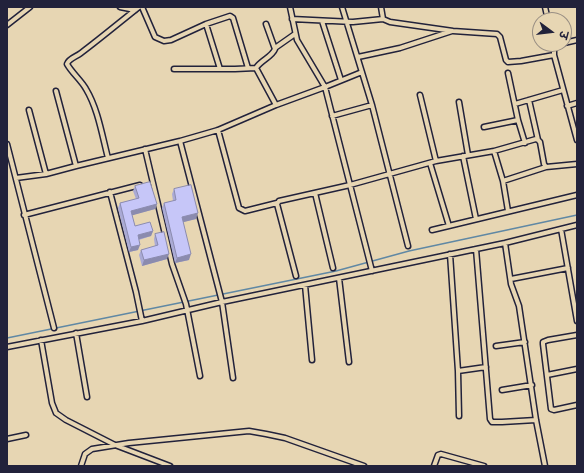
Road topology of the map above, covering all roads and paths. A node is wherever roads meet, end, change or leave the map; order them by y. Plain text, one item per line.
1 (30, 7) edge
2 (120, 7) edge
3 (142, 7) edge
4 (290, 7) edge
5 (342, 7) edge
6 (381, 7) edge
7 (137, 8) edge
8 (292, 19) junction
9 (383, 19) junction
10 (322, 21) junction
11 (346, 22) junction
12 (206, 24) junction
13 (266, 24) dead end
14 (7, 25) edge
15 (453, 31) junction
16 (295, 34) junction
17 (275, 48) junction
18 (554, 52) edge
19 (554, 55) junction
20 (358, 57) junction
21 (248, 68) junction
22 (256, 68) junction
23 (174, 69) dead end
24 (220, 69) junction
25 (362, 72) junction
26 (508, 73) dead end
27 (341, 80) junction
28 (325, 87) junction
29 (563, 90) junction
30 (56, 91) dead end
31 (420, 95) dead end
32 (528, 100) junction
33 (459, 102) dead end
34 (577, 103) edge
35 (515, 104) junction
36 (276, 105) junction
37 (372, 105) junction
38 (567, 106) junction
39 (29, 110) dead end
40 (332, 116) junction
41 (518, 120) junction
42 (484, 127) dead end
43 (218, 130) junction
44 (538, 140) junction
45 (577, 140) edge
46 (180, 141) junction
47 (525, 143) junction
48 (7, 144) edge
49 (144, 149) junction
50 (494, 151) junction
51 (466, 156) junction
52 (108, 158) junction
53 (436, 161) junction
54 (430, 163) junction
55 (577, 164) edge
56 (76, 166) junction
57 (546, 167) junction
58 (46, 174) junction
59 (389, 174) junction
60 (16, 178) junction
61 (503, 181) junction
62 (152, 182) junction
63 (350, 185) junction
64 (110, 192) junction
65 (315, 193) junction
66 (577, 195) edge
67 (277, 203) junction
68 (508, 211) junction
69 (24, 215) junction
70 (476, 219) junction
71 (577, 225) edge
72 (449, 226) junction
73 (561, 229) junction
74 (432, 230) dead end
75 (505, 243) junction
76 (408, 246) dead end
77 (476, 249) junction
78 (450, 254) junction
79 (333, 268) dead end
80 (568, 268) junction
81 (372, 269) junction
82 (296, 276) dead end
83 (339, 278) junction
84 (510, 279) junction
85 (305, 285) junction
86 (221, 298) junction
87 (187, 310) junction
88 (142, 321) junction
89 (577, 321) edge
90 (54, 328) dead end
91 (76, 333) junction
92 (577, 335) edge
93 (41, 340) junction
94 (524, 342) junction
95 (496, 346) dead end
96 (7, 347) edge
97 (312, 360) dead end
98 (349, 362) dead end
99 (486, 368) junction
100 (577, 370) edge
101 (458, 371) junction
102 (547, 375) junction
103 (200, 376) dead end
104 (233, 378) dead end
105 (532, 385) junction
106 (502, 390) dead end
107 (87, 397) dead end
108 (577, 405) edge
109 (459, 416) dead end
110 (536, 420) junction
111 (26, 435) dead end
112 (7, 439) edge
113 (115, 445) junction
114 (81, 466) edge
115 (170, 466) edge
116 (364, 466) edge
117 (434, 466) edge
118 (484, 466) edge
119 (545, 466) edge

1 - 14 street
2 - 7 street
3 - 12 street
4 - 8 street
5 - 11 street
6 - 9 street
7 - 52 street
8 - 10 street
8 - 16 street
9 - 11 street
9 - 15 street
10 - 11 street
10 - 27 street
11 - 20 street
12 - 21 street
12 - 24 street
13 - 17 street
15 - 19 street
15 - 20 street
16 - 17 street
16 - 28 street
17 - 22 street
18 - 19 street
19 - 29 street
20 - 25 street
21 - 22 street
21 - 24 street
22 - 36 street
23 - 24 street
25 - 27 street
25 - 37 street
26 - 35 street
27 - 28 street
28 - 36 street
28 - 40 street
29 - 32 street
29 - 38 street
30 - 56 street
31 - 53 street
32 - 35 street
32 - 44 street
33 - 51 street
34 - 38 street
35 - 41 street
36 - 43 street
37 - 40 street
37 - 59 street
38 - 45 street
39 - 58 street
40 - 63 street
41 - 42 street
41 - 47 street
43 - 46 street
43 - 67 street
44 - 47 street
44 - 57 street
46 - 49 street
46 - 86 street
47 - 50 street
48 - 60 street
49 - 52 street
49 - 62 street
50 - 51 street
50 - 61 street
51 - 53 street
51 - 70 street
52 - 56 street
53 - 54 street
54 - 59 street
54 - 72 street
55 - 57 street
56 - 58 street
57 - 61 street
58 - 60 street
59 - 63 street
59 - 76 street
60 - 69 street
61 - 68 street
62 - 64 street
62 - 87 street
63 - 65 street
63 - 81 street
64 - 69 street
64 - 88 street
65 - 67 street
65 - 79 street
66 - 68 street
67 - 82 street
68 - 70 street
69 - 90 street
70 - 72 street
71 - 73 street
72 - 74 street
73 - 75 street
73 - 80 street
75 - 77 street
75 - 84 street
77 - 78 street
77 - 99 street
78 - 81 street
78 - 101 street
80 - 84 street
80 - 89 street
81 - 83 street
83 - 85 street
83 - 98 street
84 - 94 street
85 - 86 street
85 - 97 street
86 - 87 street
86 - 104 street
87 - 88 street
87 - 103 street
88 - 91 street
91 - 93 street
91 - 107 street
92 - 102 street
93 - 96 street
93 - 113 street
94 - 95 street
94 - 105 street
99 - 101 street
99 - 110 street
100 - 102 street
101 - 109 street
102 - 108 street
105 - 106 street
105 - 110 street
110 - 119 street
111 - 112 street
113 - 114 street
113 - 115 street
113 - 116 street
117 - 118 street

